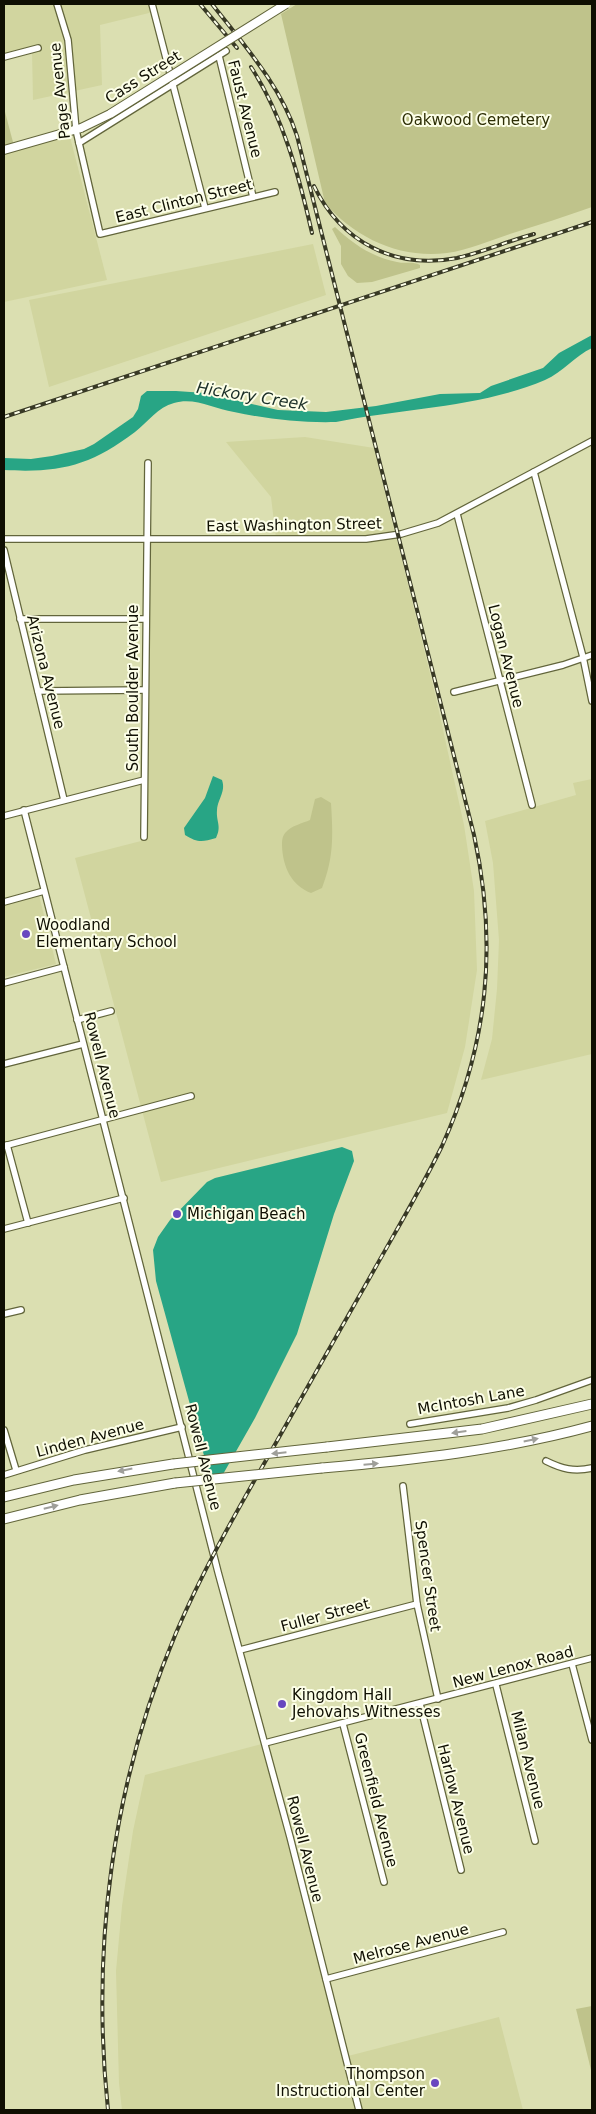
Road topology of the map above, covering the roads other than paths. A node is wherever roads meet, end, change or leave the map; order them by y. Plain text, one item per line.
1 (58, 4) edge
2 (152, 4) edge
3 (286, 4) edge
4 (38, 48) dead end
5 (226, 51) dead end
6 (219, 56) junction
7 (4, 57) edge
8 (172, 84) junction
9 (78, 129) junction
10 (79, 143) junction
11 (4, 150) edge
12 (275, 192) dead end
13 (253, 197) junction
14 (204, 208) junction
15 (100, 234) joint
16 (592, 443) edge
17 (148, 463) dead end
18 (534, 472) junction
19 (457, 514) junction
20 (4, 539) edge
21 (147, 539) junction
22 (4, 550) edge
23 (20, 618) junction
24 (145, 619) junction
25 (592, 655) edge
26 (583, 657) junction
27 (500, 682) junction
28 (145, 690) junction
29 (38, 691) junction
30 (454, 692) dead end
31 (592, 701) edge
32 (144, 780) junction
33 (64, 800) junction
34 (532, 805) dead end
35 (24, 810) junction
36 (4, 816) edge
37 (144, 837) dead end
38 (44, 891) junction
39 (4, 902) edge
40 (64, 967) junction
41 (4, 983) edge
42 (111, 1011) dead end
43 (77, 1020) junction
44 (83, 1044) junction
45 (4, 1064) edge
46 (192, 1096) dead end
47 (103, 1120) junction
48 (5, 1146) edge
49 (124, 1198) junction
50 (28, 1223) junction
51 (4, 1229) edge
52 (21, 1310) dead end
53 (4, 1314) edge
54 (592, 1380) edge
55 (592, 1404) edge
56 (410, 1424) dead end
57 (592, 1426) edge
58 (182, 1427) junction
59 (4, 1430) edge
60 (546, 1461) dead end
61 (592, 1468) edge
62 (16, 1470) junction
63 (4, 1475) edge
64 (403, 1486) dead end
65 (4, 1497) edge
66 (4, 1519) edge
67 (416, 1604) junction
68 (240, 1650) junction
69 (592, 1658) edge
70 (572, 1664) junction
71 (496, 1685) junction
72 (438, 1699) junction
73 (420, 1704) junction
74 (343, 1724) junction
75 (592, 1740) edge
76 (265, 1743) junction
77 (535, 1841) dead end
78 (461, 1870) dead end
79 (384, 1882) dead end
80 (503, 1932) dead end
81 (326, 1980) junction
82 (359, 2110) edge

1 - 9 street, Page Avenue
2 - 8 street
3 - 9 main road, Cass Street, bridge
4 - 7 street
5 - 6 street
6 - 8 street
6 - 13 street, Faust Avenue
8 - 10 street
8 - 14 street
9 - 10 street, Page Avenue
9 - 11 main road, Cass Street
10 - 15 street, Page Avenue
12 - 13 street, East Clinton Street
13 - 14 street, East Clinton Street
14 - 15 street, East Clinton Street
16 - 18 street, East Washington Street
17 - 21 street, South Boulder Avenue
18 - 19 street, East Washington Street
18 - 26 street
19 - 21 street, East Washington Street
19 - 27 street, Logan Avenue
20 - 21 street, East Washington Street
21 - 24 street, South Boulder Avenue
22 - 23 street, Arizona Avenue
23 - 24 street
23 - 29 street, Arizona Avenue
24 - 28 street, South Boulder Avenue
25 - 26 street
26 - 27 street
26 - 31 street
27 - 30 street
27 - 34 street, Logan Avenue
28 - 29 street
28 - 32 street, South Boulder Avenue
29 - 33 street, Arizona Avenue
32 - 33 street
32 - 37 street, South Boulder Avenue
33 - 35 street
35 - 36 street
35 - 38 street, Rowell Avenue
38 - 39 street
38 - 40 street, Rowell Avenue
40 - 41 street
40 - 43 street, Rowell Avenue
42 - 43 street
43 - 44 street, Rowell Avenue
44 - 45 street
44 - 47 street, Rowell Avenue
46 - 47 street
47 - 48 street
47 - 49 street, Rowell Avenue
48 - 50 street
49 - 50 street
49 - 58 street, Rowell Avenue
50 - 51 street
52 - 53 street
54 - 56 street, McIntosh Lane
55 -> 65 highway, bridge
66 -> 57 highway, bridge
58 - 62 street, Linden Avenue
58 - 68 street, Rowell Avenue
59 - 62 street
60 - 61 street
62 - 63 street, Linden Avenue
64 - 67 street, Spencer Street
67 - 68 street, Fuller Street
67 - 72 street, Spencer Street
68 - 76 street, Rowell Avenue
69 - 70 street, New Lenox Road
70 - 71 street, New Lenox Road
70 - 75 street
71 - 72 street, New Lenox Road
71 - 77 street, Milan Avenue
72 - 73 street, New Lenox Road
73 - 74 street, New Lenox Road
73 - 78 street, Harlow Avenue
74 - 76 street, New Lenox Road
74 - 79 street, Greenfield Avenue
76 - 81 street, Rowell Avenue
80 - 81 street, Melrose Avenue
81 - 82 street, Rowell Avenue

